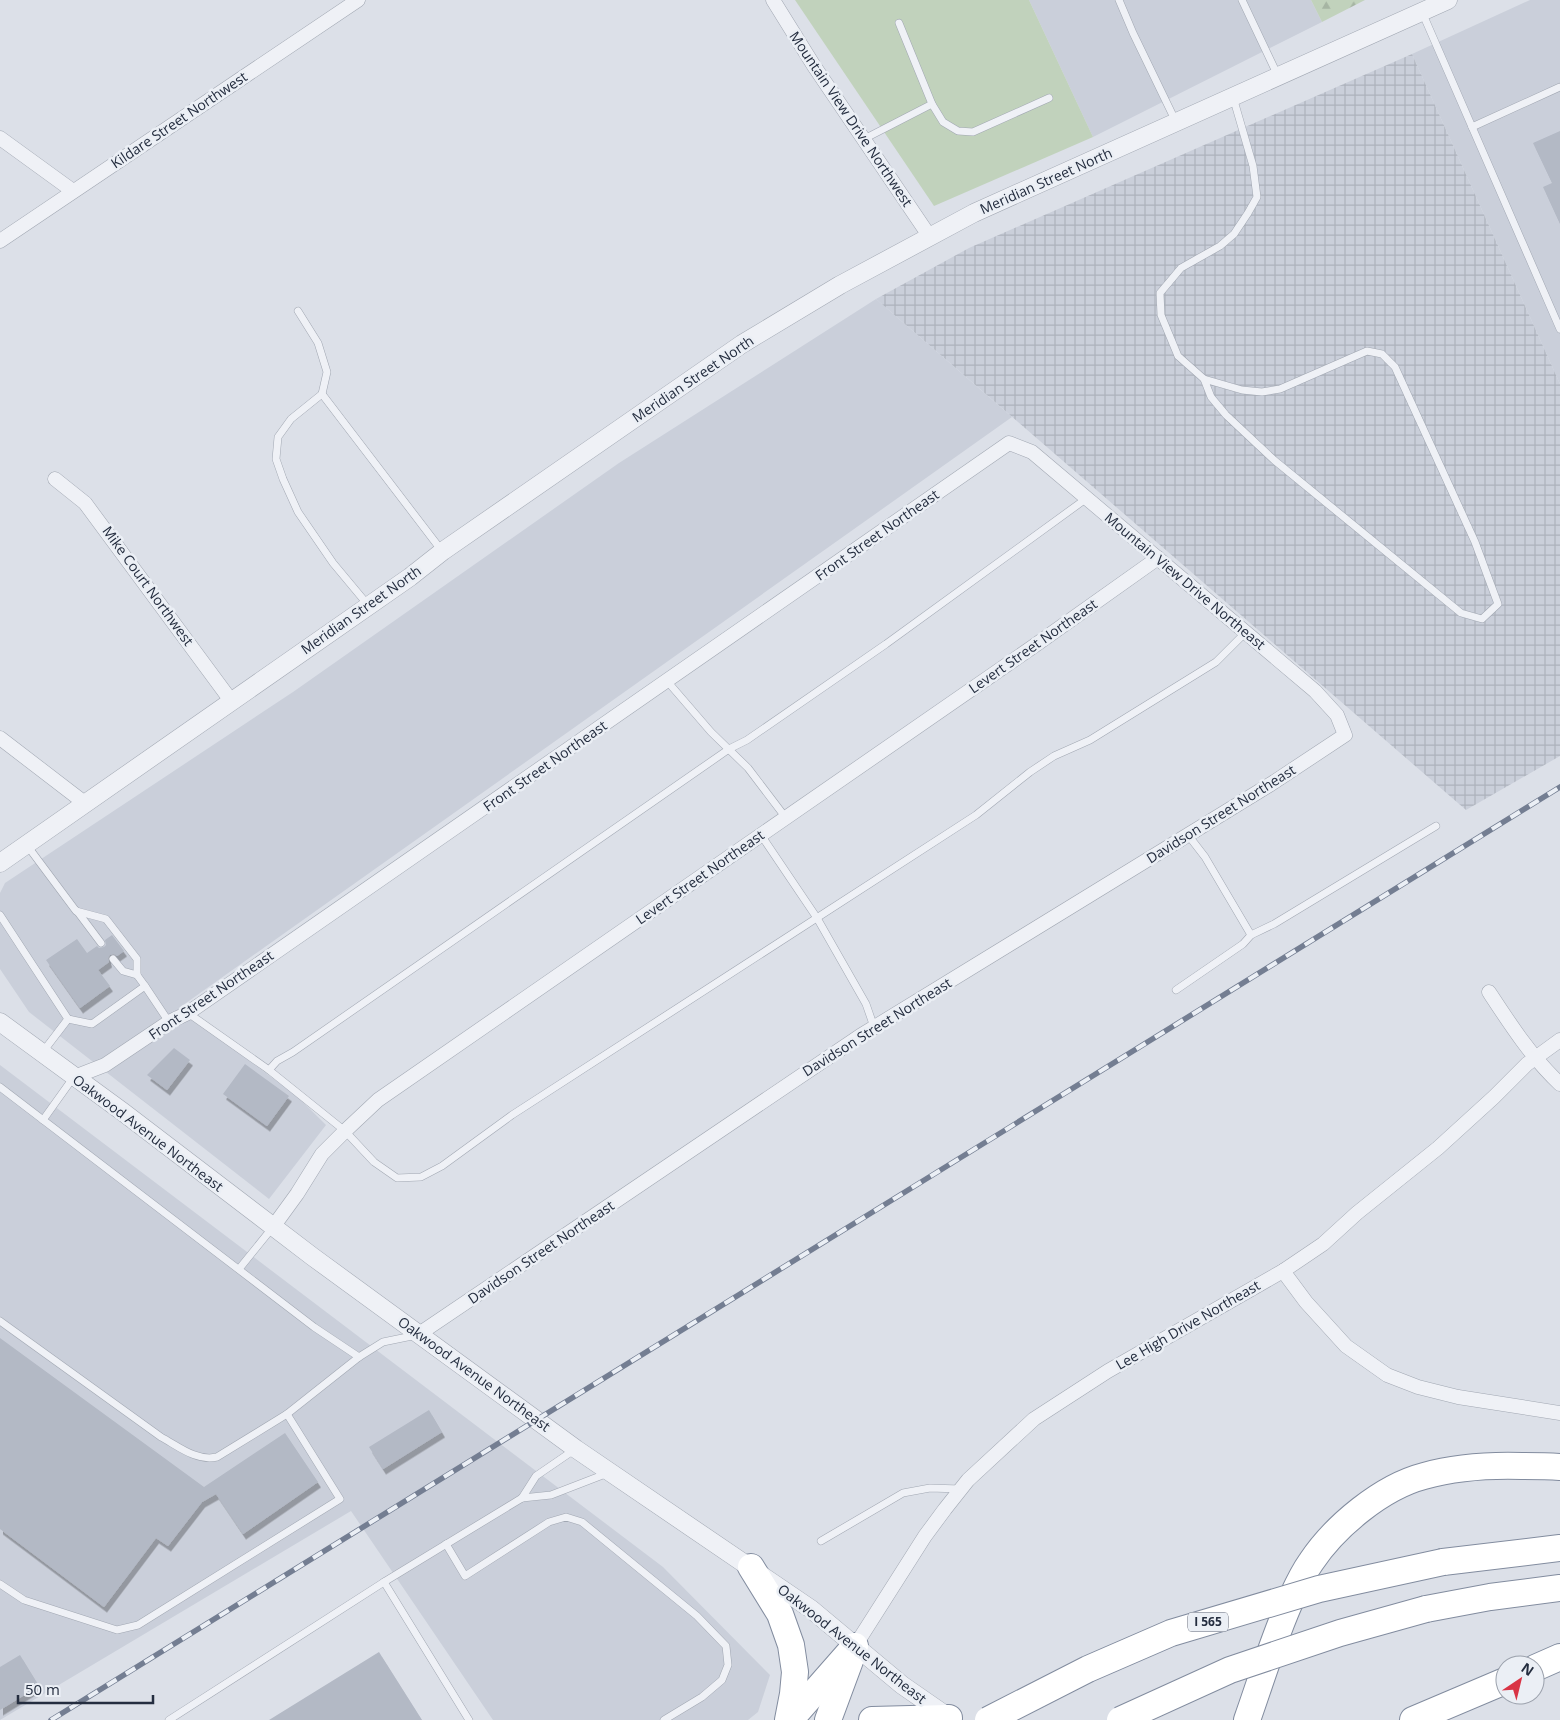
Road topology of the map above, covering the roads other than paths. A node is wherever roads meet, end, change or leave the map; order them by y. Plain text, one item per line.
1 (358, 0) edge
2 (773, 0) edge
3 (1118, 0) edge
4 (1242, 0) edge
5 (1448, 0) edge
6 (1422, 12) junction
7 (899, 23) dead end
8 (1278, 76) junction
9 (1560, 87) edge
10 (1232, 97) junction
11 (1048, 98) dead end
12 (932, 104) junction
13 (1176, 122) junction
14 (1472, 126) junction
15 (0, 138) edge
16 (864, 139) junction
17 (73, 191) junction
18 (930, 237) junction
19 (0, 241) edge
20 (298, 311) dead end
21 (1560, 329) edge
22 (1204, 379) junction
23 (322, 394) junction
24 (1009, 443) joint
25 (55, 480) dead end
26 (1087, 498) junction
27 (443, 551) junction
28 (1158, 558) junction
29 (368, 605) junction
30 (1246, 632) junction
31 (667, 681) junction
32 (232, 702) junction
33 (1345, 735) joint
34 (0, 738) edge
35 (729, 749) junction
36 (86, 804) junction
37 (786, 818) junction
38 (1436, 826) dead end
39 (761, 835) junction
40 (1188, 835) junction
41 (26, 844) junction
42 (0, 863) edge
43 (76, 911) junction
44 (0, 915) edge
45 (817, 918) junction
46 (1251, 935) junction
47 (101, 943) dead end
48 (113, 959) dead end
49 (137, 975) junction
50 (145, 986) junction
51 (1176, 990) dead end
52 (1489, 992) dead end
53 (188, 1012) junction
54 (68, 1019) junction
55 (0, 1022) edge
56 (169, 1022) junction
57 (874, 1027) junction
58 (1560, 1040) edge
59 (42, 1053) junction
60 (1536, 1057) junction
61 (269, 1070) junction
62 (74, 1077) junction
63 (1560, 1084) edge
64 (0, 1086) edge
65 (43, 1120) junction
66 (345, 1131) junction
67 (273, 1227) junction
68 (239, 1269) junction
69 (1283, 1271) junction
70 (0, 1320) edge
71 (419, 1334) junction
72 (360, 1357) junction
73 (1560, 1413) edge
74 (287, 1414) junction
75 (576, 1449) junction
76 (1560, 1467) edge
77 (610, 1472) junction
78 (961, 1489) junction
79 (522, 1498) junction
80 (821, 1541) dead end
81 (446, 1544) junction
82 (1560, 1548) edge
83 (751, 1567) junction
84 (384, 1582) junction
85 (0, 1584) edge
86 (1560, 1588) edge
87 (856, 1646) junction
88 (1560, 1657) edge
89 (1545, 1664) edge
90 (1495, 1685) edge
91 (1247, 1714) edge
92 (950, 1719) edge
93 (169, 1720) edge
94 (469, 1720) edge
95 (664, 1720) edge
96 (789, 1720) edge
97 (828, 1720) edge
98 (872, 1720) edge
99 (988, 1720) edge
100 (1120, 1720) edge
101 (1414, 1720) edge

1 - 17 street, Kildare Street Northwest
2 - 16 street, Mountain View Drive Northwest
3 - 13 lane
4 - 8 lane
5 - 6 street, Meridian Street North
6 - 8 street, Meridian Street North
6 - 14 lane
7 - 12 lane
8 - 10 street, Meridian Street North
9 - 14 lane
10 - 13 street, Meridian Street North
10 - 22 lane
11 - 12 lane
12 - 16 lane
13 - 18 street, Meridian Street North
14 - 21 lane
15 - 17 street
16 - 18 street, Mountain View Drive Northwest
17 - 19 street, Kildare Street Northwest
18 - 27 street, Meridian Street North
20 - 23 lane
22 - 22 lane
23 - 27 lane
23 - 29 lane
24 - 26 street, Mountain View Drive Northeast
24 - 31 street, Front Street Northeast
25 - 32 street, Mike Court Northwest
26 - 28 street, Mountain View Drive Northeast
26 - 35 lane
27 - 29 street, Meridian Street North
28 - 30 street, Mountain View Drive Northeast
28 - 37 street, Levert Street Northeast
29 - 32 street, Meridian Street North
30 - 33 street, Mountain View Drive Northeast
30 - 45 lane
31 - 35 lane
31 - 53 street, Front Street Northeast
32 - 36 street, Meridian Street North
33 - 40 street, Davidson Street Northeast
34 - 36 street
35 - 37 lane
35 - 61 lane
36 - 41 street, Meridian Street North
37 - 39 street, Levert Street Northeast
38 - 46 lane
39 - 45 lane
39 - 66 street, Levert Street Northeast
40 - 46 lane
40 - 57 street, Davidson Street Northeast
41 - 42 street, Meridian Street North
41 - 43 lane
43 - 47 lane
43 - 49 lane
44 - 54 lane
45 - 57 lane
45 - 66 lane
46 - 51 lane
48 - 49 lane
49 - 50 lane
50 - 54 lane
50 - 56 lane
52 - 60 street
53 - 56 street, Front Street Northeast
53 - 61 lane
54 - 59 lane
55 - 59 street, Oakwood Avenue Northeast
56 - 62 street, Front Street Northeast
57 - 71 street, Davidson Street Northeast
58 - 60 street, Lee High Drive Northeast
59 - 62 street, Oakwood Avenue Northeast
60 - 63 street
60 - 69 street, Lee High Drive Northeast
61 - 66 lane
62 - 65 lane
62 - 67 street, Oakwood Avenue Northeast
64 - 65 lane
65 - 68 lane
66 - 67 street, Levert Street Northeast
67 - 68 lane
67 - 71 street, Oakwood Avenue Northeast
68 - 72 lane
69 - 73 street
69 - 78 street, Lee High Drive Northeast
70 - 74 lane
71 - 72 lane
71 - 75 street, Oakwood Avenue Northeast
72 - 74 lane
74 - 85 lane
75 - 77 street, Oakwood Avenue Northeast
75 - 79 lane
76 - 91 highway
77 - 79 lane
77 - 83 street, Oakwood Avenue Northeast
78 - 80 lane
78 - 87 street, Lee High Drive Northeast
79 - 81 lane
81 - 84 lane
81 - 95 lane
82 - 99 highway, I 565, bridge
83 - 87 street, Oakwood Avenue Northeast
83 - 96 highway
84 - 93 lane
84 - 94 lane
86 - 100 highway, bridge
87 - 92 street, Oakwood Avenue Northeast
87 - 96 highway
87 - 97 highway
88 - 89 highway
90 - 101 highway
92 - 98 highway

